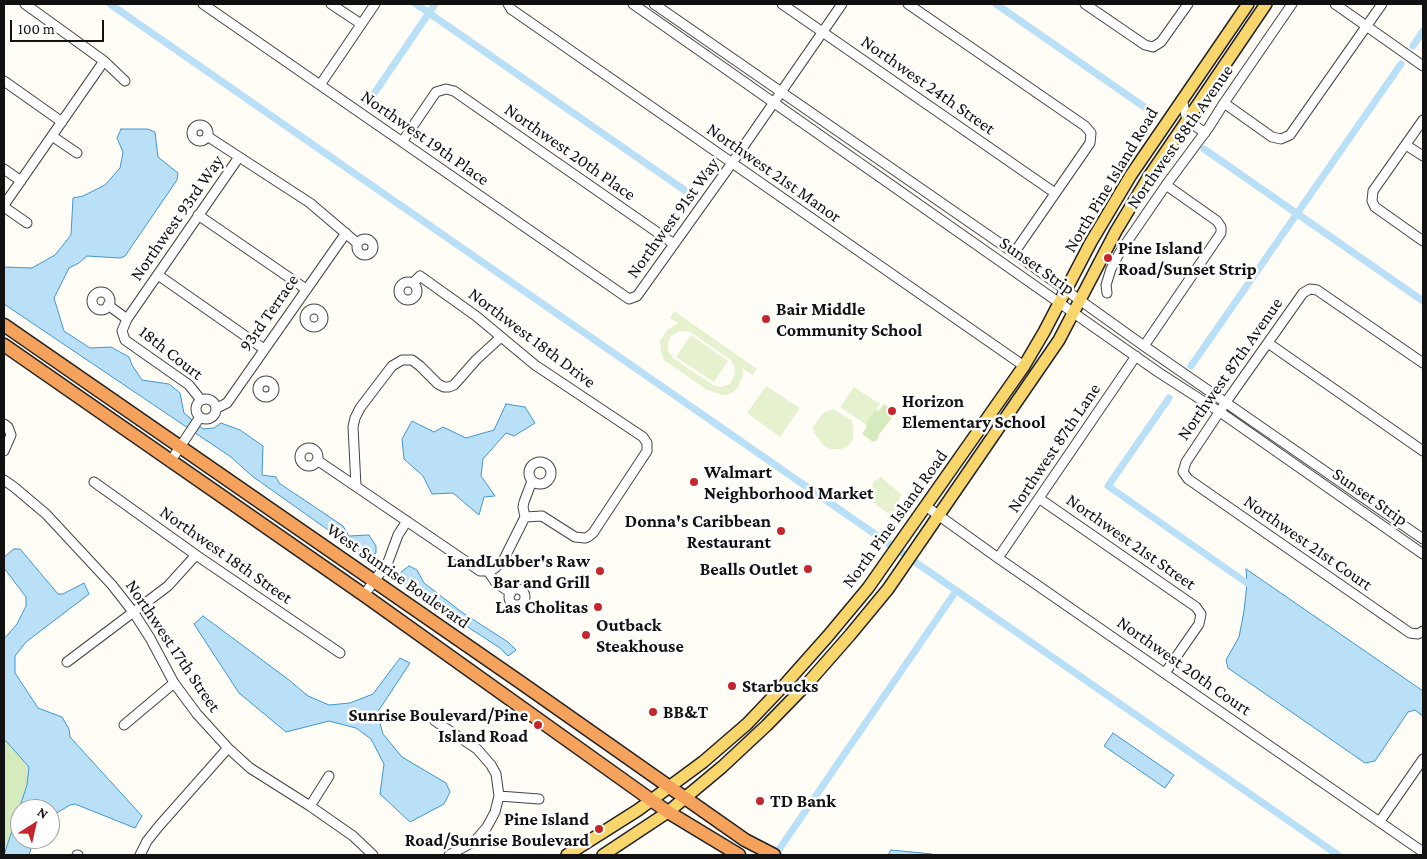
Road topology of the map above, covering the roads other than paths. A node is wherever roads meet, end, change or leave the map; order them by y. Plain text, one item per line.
1 (26, 4) edge
2 (203, 4) edge
3 (331, 4) edge
4 (375, 4) edge
5 (508, 4) edge
6 (633, 4) edge
7 (654, 4) edge
8 (782, 4) edge
9 (842, 4) edge
10 (908, 4) edge
11 (1085, 4) edge
12 (1188, 4) edge
13 (1248, 4) edge
14 (1266, 4) edge
15 (1292, 4) edge
16 (1335, 4) edge
17 (1382, 4) edge
18 (361, 24) junction
19 (1366, 26) junction
20 (823, 31) junction
21 (104, 61) junction
22 (1423, 66) edge
23 (4, 81) edge
24 (125, 81) dead end
25 (320, 85) junction
26 (781, 92) junction
27 (1182, 98) junction
28 (774, 102) junction
29 (1224, 103) junction
30 (1187, 120) junction
31 (1423, 120) edge
32 (62, 122) junction
33 (1205, 133) junction
34 (52, 136) junction
35 (207, 136) dead end
36 (402, 142) junction
37 (1406, 144) junction
38 (76, 153) dead end
39 (1423, 156) edge
40 (239, 157) junction
41 (732, 163) junction
42 (4, 169) edge
43 (21, 180) junction
44 (1166, 185) junction
45 (1055, 193) junction
46 (4, 206) edge
47 (198, 216) junction
48 (27, 224) dead end
49 (346, 234) junction
50 (1423, 241) edge
51 (357, 243) dead end
52 (674, 244) junction
53 (1014, 253) junction
54 (158, 275) junction
55 (413, 283) dead end
56 (306, 288) junction
57 (1067, 290) junction
58 (1107, 293) dead end
59 (629, 300) joint
60 (1081, 300) junction
61 (1060, 302) junction
62 (108, 305) dead end
63 (295, 305) junction
64 (307, 312) dead end
65 (1074, 312) junction
66 (127, 319) junction
67 (4, 325) edge
68 (122, 331) joint
69 (501, 337) junction
70 (1268, 343) junction
71 (4, 345) edge
72 (1144, 346) junction
73 (264, 349) junction
74 (1136, 356) junction
75 (1423, 363) edge
76 (1024, 366) junction
77 (246, 376) junction
78 (260, 385) dead end
79 (201, 400) junction
80 (1226, 402) junction
81 (217, 408) junction
82 (1220, 412) junction
83 (199, 419) junction
84 (4, 424) edge
85 (180, 447) junction
86 (1423, 451) edge
87 (4, 452) edge
88 (318, 460) dead end
89 (170, 462) junction
90 (1183, 472) joint
91 (4, 480) edge
92 (532, 481) dead end
93 (94, 482) dead end
94 (356, 486) junction
95 (1040, 499) junction
96 (927, 507) junction
97 (939, 515) junction
98 (525, 516) junction
99 (407, 521) junction
100 (1423, 539) edge
101 (1423, 554) edge
102 (196, 555) junction
103 (998, 558) junction
104 (488, 571) junction
105 (374, 581) junction
106 (511, 593) dead end
107 (364, 595) junction
108 (134, 613) junction
109 (1421, 632) edge
110 (340, 653) dead end
111 (67, 662) dead end
112 (1165, 673) junction
113 (174, 683) junction
114 (435, 721) dead end
115 (124, 725) dead end
116 (228, 748) junction
117 (1422, 763) edge
118 (329, 776) dead end
119 (670, 788) junction
120 (498, 796) junction
121 (539, 799) dead end
122 (685, 799) junction
123 (651, 801) junction
124 (310, 806) junction
125 (668, 812) junction
126 (1380, 822) junction
127 (1423, 852) edge
128 (140, 855) edge
129 (373, 855) edge
130 (449, 855) edge
131 (567, 855) edge
132 (603, 855) edge
133 (739, 855) edge
134 (774, 855) edge

1 - 21 street
2 - 25 street, Northwest 19th Place
3 - 18 street
4 - 18 street
5 - 41 street, Northwest 21st Manor
6 - 28 street, Sunset Strip
7 - 26 street, Sunset Strip
8 - 20 street, Northwest 24th Street
9 - 20 street, Northwest 91st Way
10 - 45 street
11 - 12 street
13 - 27 main road, North Pine Island Road
14 - 30 main road, North Pine Island Road
15 - 29 street, Northwest 88th Avenue
16 - 19 street
17 - 19 street
18 - 25 street
19 - 22 street
19 - 29 street
20 - 26 street, Northwest 91st Way
20 - 45 street, Northwest 24th Street
21 - 24 street
21 - 32 street
23 - 32 street
25 - 36 street, Northwest 19th Place
26 - 28 street, Northwest 91st Way
26 - 53 street, Sunset Strip
27 - 30 street
27 - 57 main road, North Pine Island Road
28 - 41 street, Northwest 91st Way
28 - 61 street, Sunset Strip
29 - 33 street, Northwest 88th Avenue
30 - 33 street
30 - 60 main road, North Pine Island Road
31 - 37 street
32 - 34 street
33 - 44 street, Northwest 88th Avenue
34 - 38 street
34 - 43 street
35 - 40 street, Northwest 93rd Way
36 - 52 street, Northwest 20th Place
36 - 59 street, Northwest 19th Place
37 - 39 street
37 - 50 street
40 - 47 street, Northwest 93rd Way
40 - 49 street
41 - 52 street, Northwest 91st Way
41 - 76 street, Northwest 21st Manor
42 - 43 street
43 - 46 street
44 - 58 street, Northwest 88th Avenue
44 - 72 street
45 - 53 street
46 - 48 street
47 - 54 street, Northwest 93rd Way
47 - 56 street
49 - 51 street
49 - 56 street, 93rd Terrace
52 - 59 street, Northwest 91st Way
53 - 57 street, Sunset Strip
54 - 66 street, Northwest 93rd Way
54 - 73 street
55 - 69 street, Northwest 18th Drive
56 - 63 street, 93rd Terrace
57 - 60 street, Sunset Strip
57 - 61 main road, North Pine Island Road
60 - 65 main road, North Pine Island Road
60 - 72 street, Sunset Strip
61 - 65 street, Sunset Strip
61 - 76 main road, North Pine Island Road
62 - 66 street
63 - 64 street
63 - 73 street, 93rd Terrace
65 - 74 street, Sunset Strip
65 - 97 main road, North Pine Island Road
66 - 68 street, Northwest 93rd Way
67 - 85 highway, West Sunrise Boulevard
68 - 79 street, 18th Court
69 - 94 street
69 - 98 street, Northwest 18th Drive
70 - 75 street, Northwest 87th Avenue
70 - 80 street, Northwest 87th Avenue
70 - 86 street
71 - 89 highway, West Sunrise Boulevard
72 - 80 street, Sunset Strip
73 - 77 street, 93rd Terrace
74 - 82 street, Sunset Strip
74 - 95 street, Northwest 87th Lane
76 - 96 main road, North Pine Island Road
77 - 78 street
77 - 81 street, 93rd Terrace
79 - 81 street
79 - 83 street
80 - 82 street, Northwest 87th Avenue
80 - 100 street, Sunset Strip
81 - 83 street
82 - 90 street, Northwest 87th Avenue
82 - 101 street, Sunset Strip
83 - 85 street
84 - 87 street
85 - 89 street
85 - 105 highway, West Sunrise Boulevard
88 - 94 street
89 - 107 highway, West Sunrise Boulevard
90 - 109 street, Northwest 21st Court
91 - 108 street, Northwest 17th Street
92 - 98 street
93 - 102 street, Northwest 18th Street
94 - 99 street
95 - 103 street, Northwest 87th Lane
95 - 112 street, Northwest 21st Street
96 - 97 street, Northwest 20th Court
96 - 119 main road, North Pine Island Road
97 - 103 street, Northwest 20th Court
97 - 122 main road, North Pine Island Road
98 - 104 street
99 - 104 street
99 - 105 street
102 - 108 street
102 - 110 street, Northwest 18th Street
103 - 112 street, Northwest 20th Court
104 - 106 street
105 - 107 street
105 - 119 highway, West Sunrise Boulevard
107 - 123 highway, West Sunrise Boulevard
108 - 111 street
108 - 113 street, Northwest 17th Street
112 - 126 street, Northwest 20th Court
113 - 115 street
113 - 116 street, Northwest 17th Street
114 - 120 street
116 - 124 street, Northwest 17th Street
116 - 128 street
117 - 126 street
118 - 124 street
119 - 122 highway, West Sunrise Boulevard
119 - 123 main road, North Pine Island Road
120 - 121 street
120 - 130 street
122 - 125 main road, North Pine Island Road
122 - 134 highway, West Sunrise Boulevard
123 - 125 highway, West Sunrise Boulevard
123 - 131 main road, North Pine Island Road
124 - 129 street, Northwest 17th Street
125 - 132 main road, North Pine Island Road
125 - 133 highway, West Sunrise Boulevard
126 - 127 street, Northwest 20th Court

